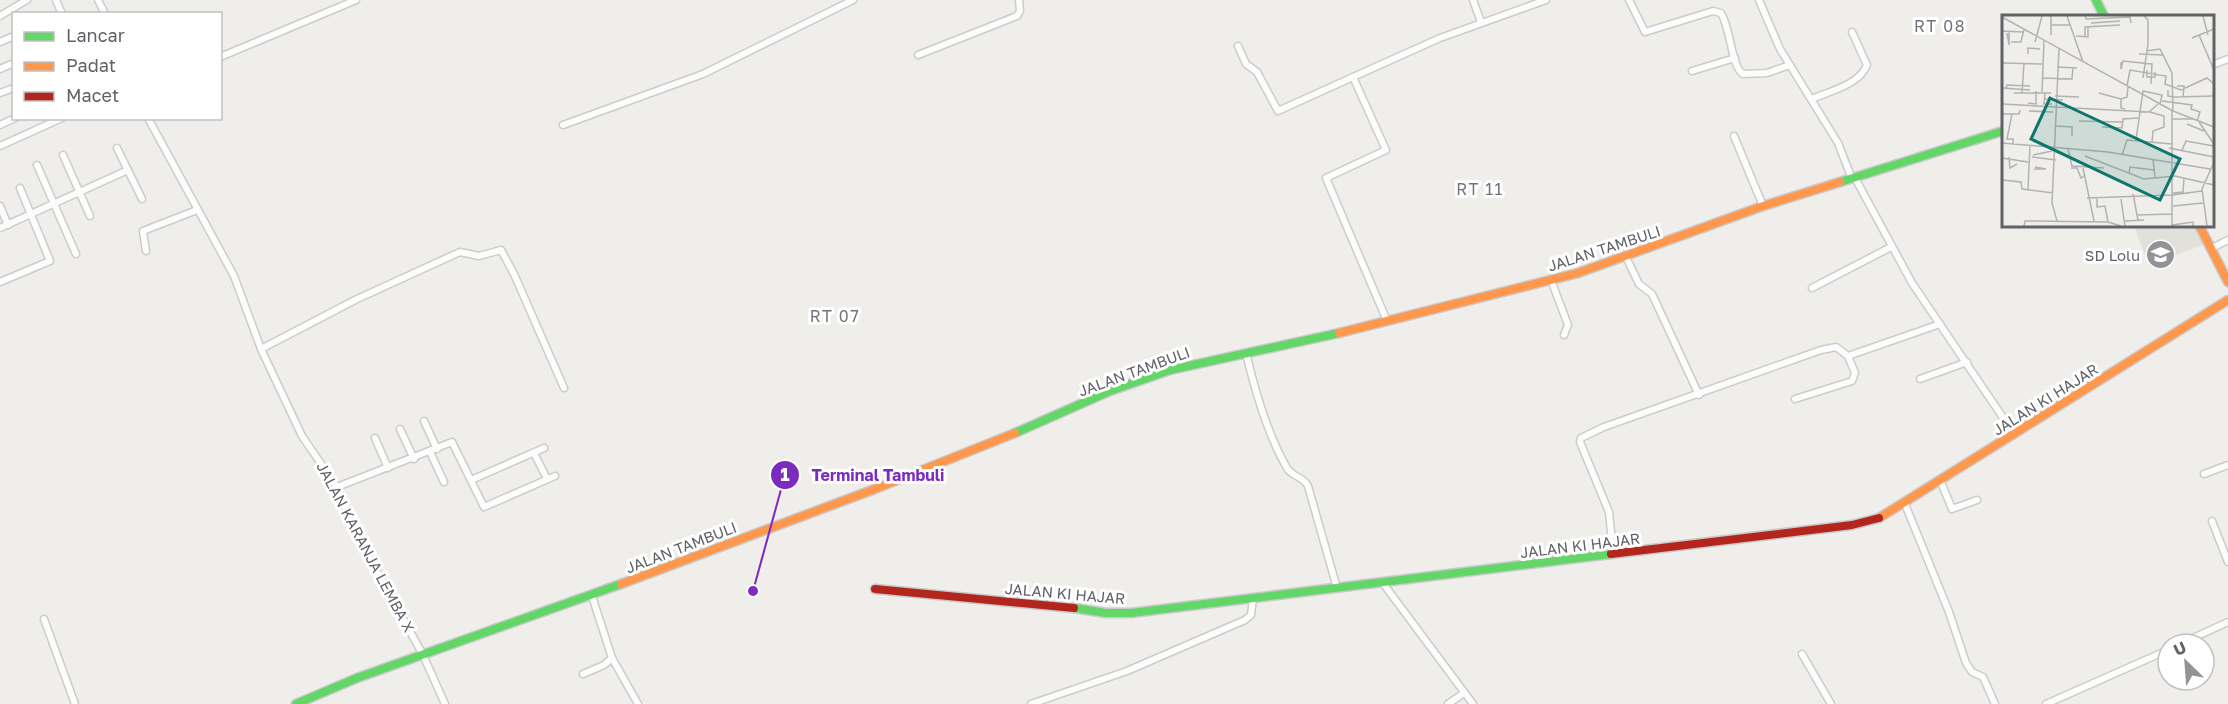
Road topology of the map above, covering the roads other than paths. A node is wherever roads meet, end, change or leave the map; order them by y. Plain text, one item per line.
1 (27, 0) edge
2 (356, 0) edge
3 (853, 0) edge
4 (1019, 0) edge
5 (1473, 0) edge
6 (1546, 0) edge
7 (1629, 0) edge
8 (1759, 0) edge
9 (2096, 0) edge
10 (345, 2) edge
11 (2104, 15) edge
12 (0, 16) edge
13 (1481, 22) junction
14 (1852, 32) dead end
15 (1238, 46) dead end
16 (918, 55) dead end
17 (222, 56) edge
18 (1735, 58) junction
19 (2228, 59) edge
20 (2213, 64) edge
21 (1790, 65) junction
22 (1692, 71) dead end
23 (1353, 77) junction
24 (1812, 99) junction
25 (58, 120) edge
26 (149, 120) edge
27 (563, 126) dead end
28 (2002, 131) edge
29 (1734, 136) dead end
30 (0, 146) edge
31 (117, 148) dead end
32 (63, 155) dead end
33 (37, 165) dead end
34 (128, 170) junction
35 (1854, 178) junction
36 (20, 188) dead end
37 (81, 193) junction
38 (142, 199) dead end
39 (54, 205) junction
40 (0, 206) edge
41 (1763, 206) junction
42 (197, 210) junction
43 (31, 215) junction
44 (90, 216) dead end
45 (8, 225) junction
46 (2199, 226) edge
47 (0, 228) edge
48 (2228, 240) edge
49 (1891, 247) junction
50 (2210, 249) junction
51 (146, 251) dead end
52 (76, 254) dead end
53 (1626, 257) junction
54 (1551, 280) junction
55 (0, 282) edge
56 (2228, 282) edge
57 (1812, 288) dead end
58 (2228, 300) edge
59 (1387, 321) junction
60 (1940, 324) junction
61 (1564, 335) dead end
62 (261, 349) junction
63 (1246, 353) junction
64 (1848, 356) junction
65 (1967, 362) junction
66 (1920, 379) dead end
67 (564, 388) dead end
68 (1700, 395) junction
69 (1795, 399) dead end
70 (424, 421) dead end
71 (400, 429) dead end
72 (2014, 434) junction
73 (375, 438) dead end
74 (544, 448) dead end
75 (437, 449) junction
76 (430, 452) junction
77 (534, 453) junction
78 (414, 459) junction
79 (2228, 465) edge
80 (388, 468) junction
81 (2204, 474) dead end
82 (555, 476) dead end
83 (547, 479) junction
84 (471, 480) junction
85 (444, 482) dead end
86 (1941, 482) junction
87 (337, 487) junction
88 (1977, 500) dead end
89 (1905, 504) junction
90 (2212, 521) dead end
91 (1613, 553) junction
92 (2228, 562) edge
93 (1382, 582) junction
94 (1337, 588) junction
95 (874, 589) dead end
96 (592, 596) junction
97 (1253, 598) junction
98 (44, 619) dead end
99 (2228, 622) edge
100 (2206, 632) edge
101 (1802, 654) dead end
102 (423, 655) junction
103 (2156, 655) edge
104 (612, 658) junction
105 (583, 674) dead end
106 (1464, 693) junction
107 (75, 704) edge
108 (296, 704) edge
109 (445, 704) edge
110 (638, 704) edge
111 (1030, 704) edge
112 (1448, 704) edge
113 (1473, 704) edge
114 (1830, 704) edge
115 (1995, 704) edge
116 (2046, 704) edge

1 - 12 street
2 - 10 street
3 - 27 street
4 - 16 street
5 - 13 street
6 - 13 street
7 - 18 street
8 - 21 street
9 - 11 street
10 - 17 street
13 - 23 street
14 - 24 street
15 - 23 street
18 - 21 street
18 - 22 street
19 - 20 street
21 - 24 street
23 - 59 street
24 - 35 street
25 - 30 street
26 - 42 street, JALAN KARANJA LEMBA X
28 - 35 street, JALAN TAMBULI
29 - 41 street
31 - 34 street
32 - 37 street
33 - 39 street
34 - 37 street
34 - 38 street
35 - 41 street, JALAN TAMBULI
35 - 49 street
36 - 43 street
37 - 39 street
37 - 44 street
39 - 43 street
39 - 52 street
40 - 45 street
41 - 53 street, JALAN TAMBULI
42 - 51 street
42 - 62 street, JALAN KARANJA LEMBA X
43 - 45 street
43 - 55 street
45 - 47 street
46 - 50 street
48 - 50 street
49 - 57 street
49 - 60 street
50 - 56 street
53 - 54 street, JALAN TAMBULI
53 - 68 street
54 - 59 street, JALAN TAMBULI
54 - 61 street
58 - 72 street, JALAN KI HAJAR
59 - 63 street, JALAN TAMBULI
60 - 64 street
60 - 65 street
62 - 67 street
62 - 87 street, JALAN KARANJA LEMBA X
63 - 94 street
63 - 96 street, JALAN TAMBULI
64 - 68 street
64 - 69 street
65 - 66 street
65 - 72 street
68 - 91 street
70 - 75 street
71 - 78 street
72 - 86 street, JALAN KI HAJAR
73 - 80 street
74 - 77 street
75 - 76 street
75 - 84 street
76 - 78 street
76 - 85 street
77 - 83 street
77 - 84 street
78 - 80 street
79 - 81 street
80 - 87 street
82 - 83 street
83 - 84 street
86 - 88 street
86 - 89 street, JALAN KI HAJAR
87 - 102 street, JALAN KARANJA LEMBA X
89 - 91 street, JALAN KI HAJAR
89 - 115 street
90 - 92 street
91 - 93 street, JALAN KI HAJAR
93 - 94 street, JALAN KI HAJAR
93 - 106 street
94 - 97 street, JALAN KI HAJAR
95 - 97 street, JALAN KI HAJAR
96 - 102 street, JALAN TAMBULI
96 - 104 street
97 - 111 street
98 - 107 street
99 - 100 street
101 - 114 street
102 - 108 street, JALAN TAMBULI
102 - 109 street, JALAN KARANJA LEMBA X
103 - 116 street
104 - 105 street
104 - 110 street
106 - 112 street
106 - 113 street

